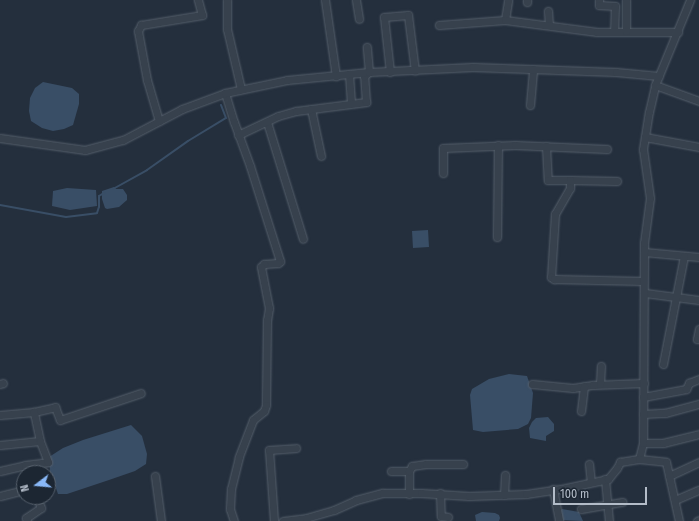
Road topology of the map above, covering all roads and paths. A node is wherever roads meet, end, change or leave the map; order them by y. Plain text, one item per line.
1 (198, 0) edge
2 (227, 0) edge
3 (324, 0) edge
4 (356, 0) edge
5 (508, 0) edge
6 (599, 0) edge
7 (626, 0) edge
8 (690, 0) edge
9 (548, 11) dead end
10 (359, 19) dead end
11 (505, 20) junction
12 (439, 25) dead end
13 (549, 25) junction
14 (626, 31) junction
15 (614, 32) junction
16 (678, 32) junction
17 (367, 47) dead end
18 (533, 69) junction
19 (414, 71) junction
20 (370, 72) junction
21 (390, 72) junction
22 (348, 74) junction
23 (336, 76) junction
24 (658, 76) junction
25 (655, 85) junction
26 (241, 88) junction
27 (225, 93) junction
28 (699, 101) edge
29 (351, 104) junction
30 (530, 105) dead end
31 (311, 109) junction
32 (160, 121) junction
33 (267, 122) junction
34 (238, 135) junction
35 (645, 137) junction
36 (0, 138) edge
37 (498, 145) junction
38 (546, 146) junction
39 (699, 147) edge
40 (607, 148) dead end
41 (321, 156) dead end
42 (444, 173) dead end
43 (570, 180) junction
44 (617, 181) dead end
45 (497, 237) dead end
46 (303, 239) dead end
47 (644, 252) junction
48 (684, 256) junction
49 (699, 257) edge
50 (643, 281) junction
51 (645, 293) junction
52 (676, 296) junction
53 (699, 300) edge
54 (699, 329) edge
55 (699, 339) edge
56 (663, 364) dead end
57 (601, 366) dead end
58 (699, 379) edge
59 (644, 383) junction
60 (532, 384) dead end
61 (600, 384) junction
62 (584, 386) junction
63 (141, 393) dead end
64 (643, 398) junction
65 (699, 404) edge
66 (581, 411) dead end
67 (34, 412) junction
68 (643, 414) junction
69 (0, 415) edge
70 (699, 434) edge
71 (40, 441) junction
72 (643, 443) junction
73 (0, 445) edge
74 (296, 448) dead end
75 (639, 459) junction
76 (699, 462) edge
77 (463, 464) dead end
78 (589, 464) dead end
79 (391, 471) dead end
80 (409, 471) junction
81 (0, 472) edge
82 (505, 474) dead end
83 (155, 476) dead end
84 (669, 476) junction
85 (605, 479) junction
86 (591, 482) junction
87 (553, 489) junction
88 (699, 490) edge
89 (16, 492) edge
90 (440, 493) junction
91 (409, 494) junction
92 (504, 494) junction
93 (0, 496) edge
94 (675, 500) junction
95 (622, 502) dead end
96 (41, 505) edge
97 (608, 505) junction
98 (581, 509) dead end
99 (448, 517) dead end
100 (27, 521) edge
101 (162, 521) edge
102 (234, 521) edge
103 (274, 521) edge
104 (283, 521) edge
105 (559, 521) edge
106 (609, 521) edge
107 (679, 521) edge

1 - 32 street
2 - 26 street
3 - 23 street
4 - 10 street
5 - 11 street
6 - 15 street
7 - 14 street
8 - 16 street
9 - 13 street
11 - 12 street
11 - 13 street
13 - 15 street
14 - 15 street
14 - 16 street
16 - 24 street
17 - 20 street
18 - 19 street
18 - 24 street
18 - 30 street
19 - 21 street
19 - 21 street
20 - 21 street
20 - 22 street
20 - 29 street
22 - 23 street
22 - 29 street
23 - 26 street
24 - 25 street
25 - 28 street
25 - 35 street
26 - 27 street
27 - 32 street
27 - 34 street
29 - 31 street
31 - 33 street
31 - 41 street
32 - 36 street
33 - 34 street
33 - 46 street
34 - 102 street
35 - 39 street
35 - 47 street
37 - 38 street
37 - 42 street
37 - 45 street
38 - 40 street
38 - 43 street
43 - 44 street
43 - 50 street
47 - 48 street
47 - 50 street
48 - 49 street
48 - 52 street
50 - 51 street
51 - 52 street
51 - 59 street
52 - 53 street
52 - 56 street
54 - 55 street
57 - 61 street
58 - 64 street
59 - 61 street
59 - 64 street
60 - 62 street
61 - 62 street
62 - 66 street
63 - 67 street
64 - 68 street
65 - 68 street
67 - 69 street
67 - 71 street
68 - 72 street
70 - 72 street
71 - 73 street
71 - 81 street
72 - 75 street
74 - 103 street
75 - 84 street
75 - 85 street
76 - 84 street
77 - 80 street
78 - 86 street
79 - 80 street
80 - 91 street
82 - 92 street
83 - 101 street
84 - 94 street
85 - 86 street
85 - 97 street
86 - 87 street
87 - 92 street
87 - 105 street
88 - 94 street
89 - 93 street
90 - 91 street
90 - 92 street
90 - 99 street
91 - 104 street
94 - 107 street
95 - 97 street
96 - 100 street
97 - 98 street
97 - 106 street

